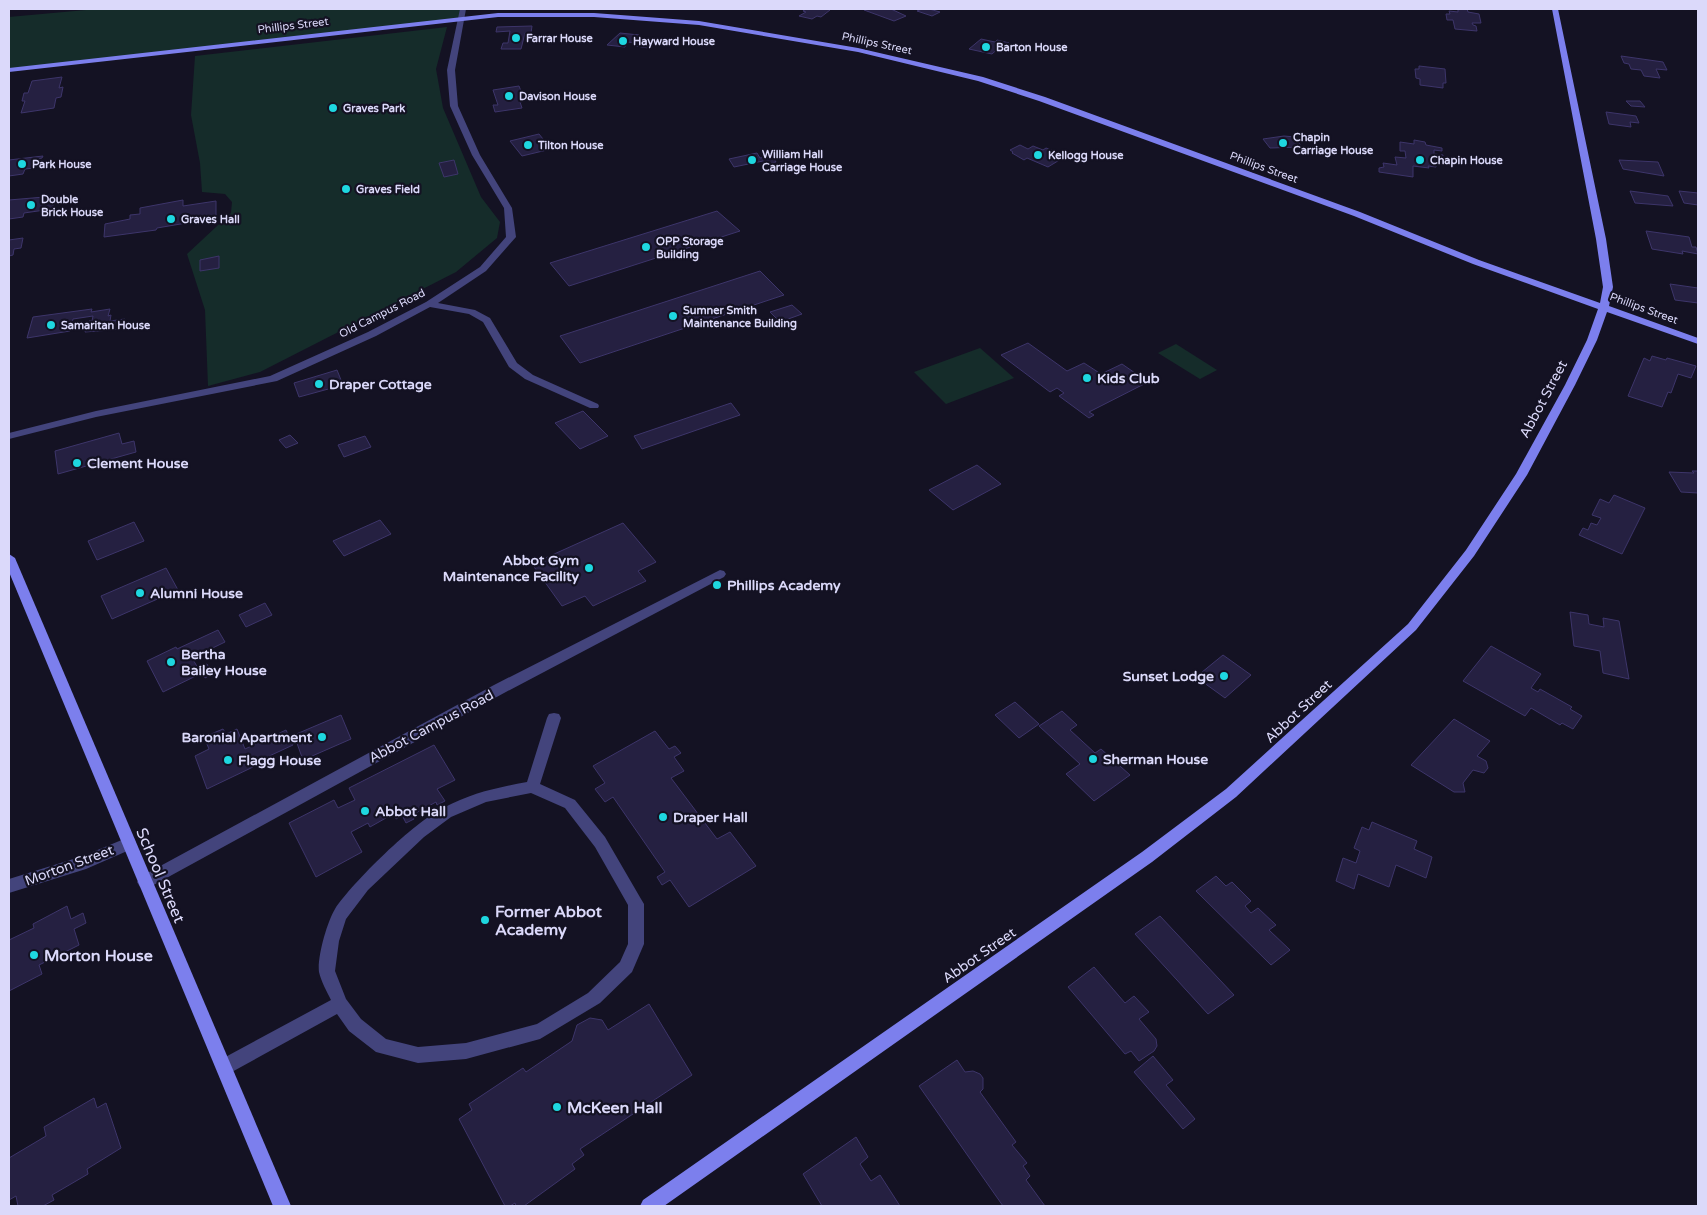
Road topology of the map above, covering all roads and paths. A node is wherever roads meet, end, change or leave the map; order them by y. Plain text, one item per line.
1 (463, 9) edge
2 (1555, 9) edge
3 (461, 18) junction
4 (9, 70) edge
5 (429, 304) junction
6 (1604, 307) junction
7 (1698, 341) edge
8 (594, 406) dead end
9 (9, 436) edge
10 (9, 558) edge
11 (720, 574) dead end
12 (554, 718) dead end
13 (532, 787) junction
14 (129, 843) junction
15 (144, 882) junction
16 (9, 886) edge
17 (340, 1004) junction
18 (224, 1067) junction
19 (282, 1206) edge
20 (650, 1206) edge

1 - 3 street, Old Campus Road
2 - 6 street, Abbot Street
3 - 4 street, Phillips Street
3 - 5 street, Old Campus Road
3 - 6 street, Phillips Street
5 - 8 street
5 - 9 street, Old Campus Road
6 - 7 street, Phillips Street
6 - 20 street, Abbot Street
10 - 14 street, School Street
11 - 15 street, Abbot Campus Road
12 - 13 street
13 - 17 street
13 - 17 street
14 - 15 street, School Street
14 - 16 street, Morton Street
15 - 18 street, School Street
17 - 18 street
18 - 19 street, School Street

